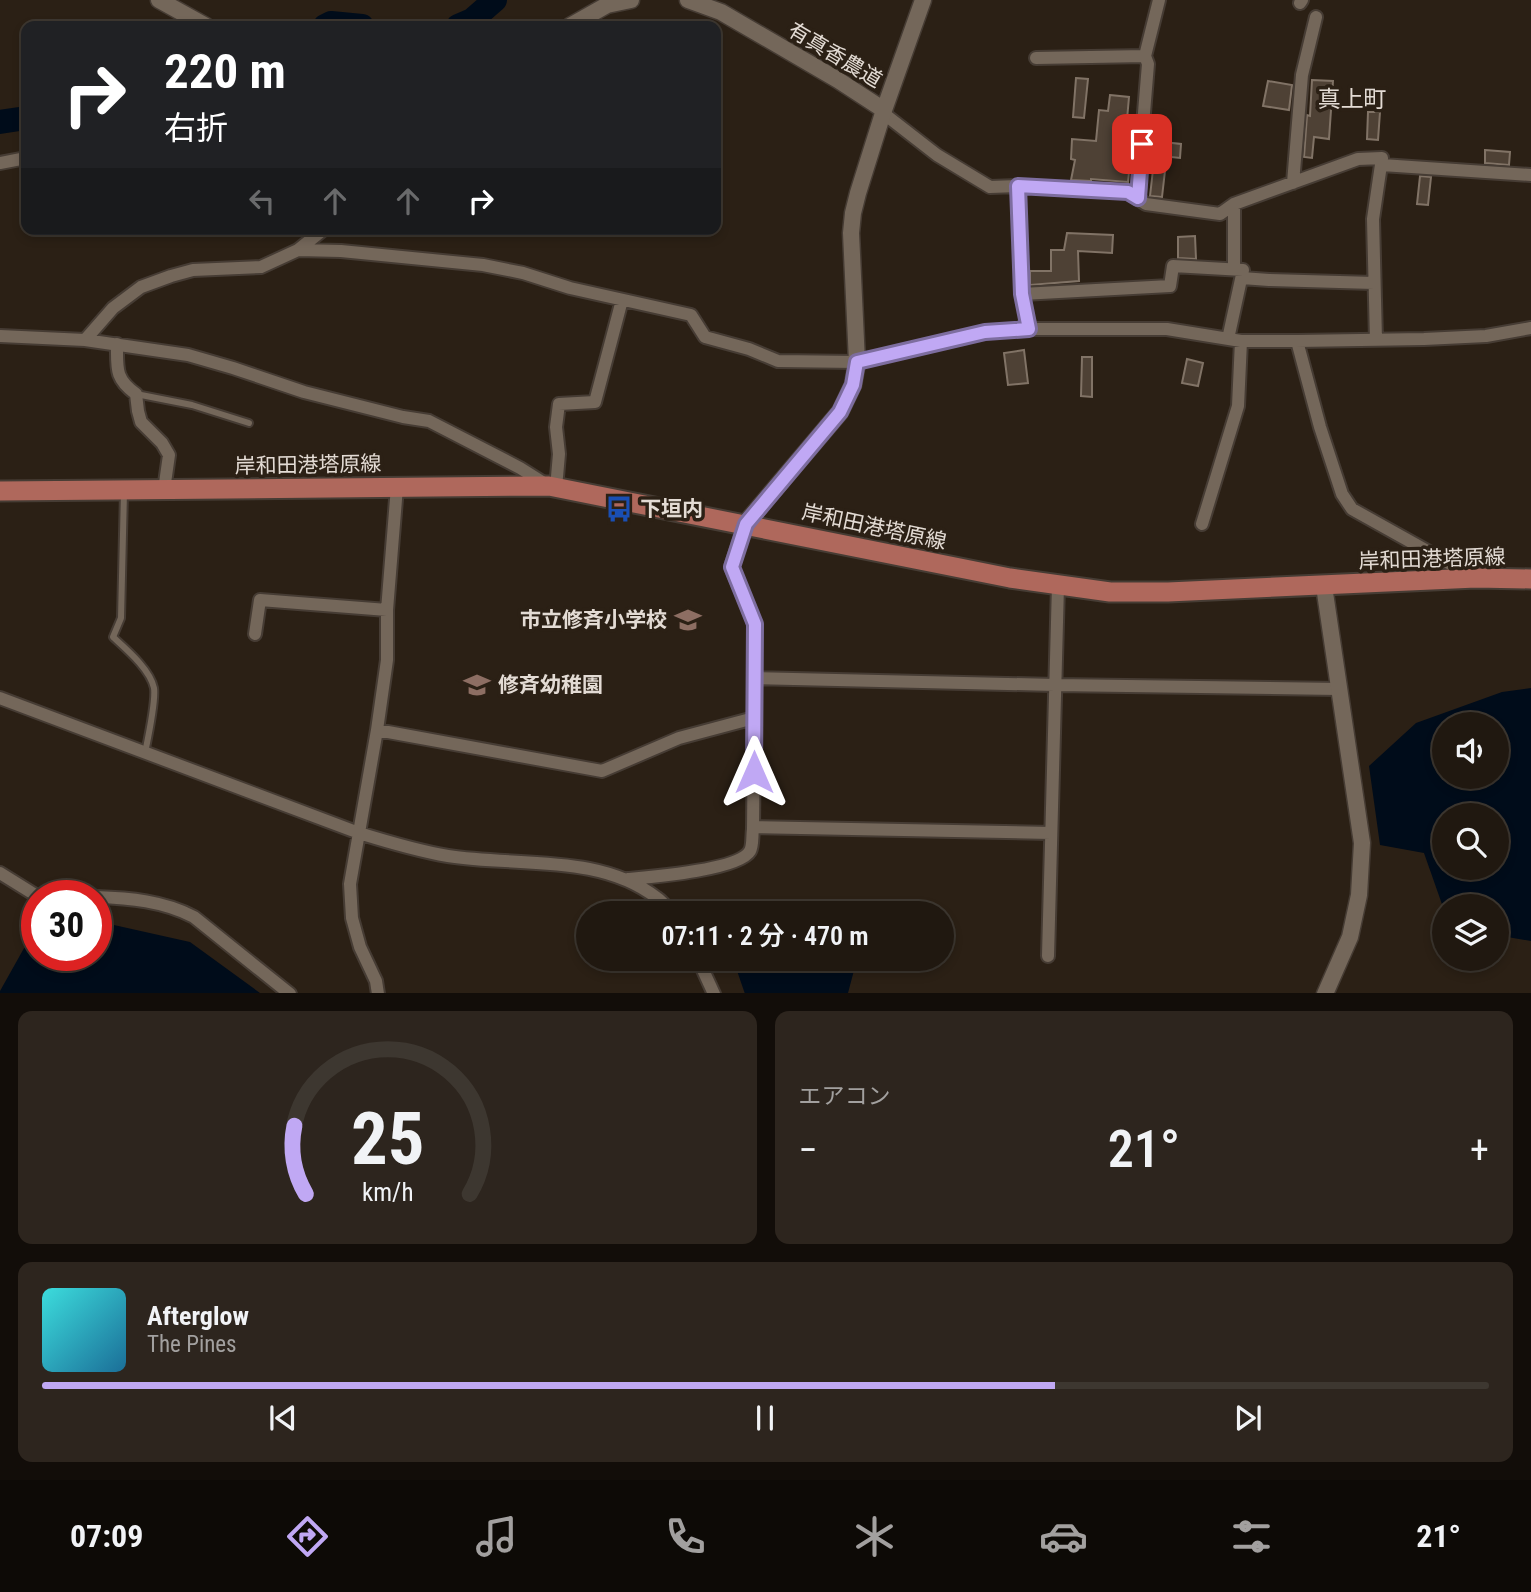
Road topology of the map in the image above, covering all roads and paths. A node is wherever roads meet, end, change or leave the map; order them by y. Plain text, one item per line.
1 (159, 0) edge
2 (631, 0) edge
3 (688, 0) edge
4 (923, 0) edge
5 (1159, 0) edge
6 (1316, 17) dead end
7 (196, 21) edge
8 (579, 21) edge
9 (1145, 56) junction
10 (1037, 58) dead end
11 (884, 111) junction
12 (21, 159) edge
13 (0, 163) edge
14 (1382, 165) junction
15 (1531, 175) edge
16 (1293, 183) junction
17 (1018, 186) junction
18 (1138, 198) junction
19 (1234, 204) junction
20 (317, 235) edge
21 (298, 250) junction
22 (1238, 274) junction
23 (1374, 283) junction
24 (1022, 294) junction
25 (622, 300) junction
26 (1531, 328) edge
27 (1029, 329) junction
28 (0, 336) edge
29 (85, 340) junction
30 (1234, 340) junction
31 (1376, 340) junction
32 (1297, 341) junction
33 (117, 344) junction
34 (857, 362) junction
35 (136, 394) junction
36 (249, 424) dead end
37 (397, 487) junction
38 (552, 487) junction
39 (124, 490) junction
40 (164, 490) junction
41 (0, 492) edge
42 (746, 524) junction
43 (1202, 524) dead end
44 (1476, 578) junction
45 (1531, 579) edge
46 (1058, 586) junction
47 (1324, 586) junction
48 (387, 610) junction
49 (255, 634) dead end
50 (754, 678) junction
51 (1055, 685) junction
52 (1339, 689) junction
53 (0, 698) edge
54 (754, 718) junction
55 (377, 730) junction
56 (145, 753) junction
57 (753, 827) junction
58 (359, 833) junction
59 (1051, 833) junction
60 (0, 873) edge
61 (624, 880) junction
62 (21, 886) edge
63 (112, 898) edge
64 (661, 901) edge
65 (1048, 956) dead end
66 (704, 971) edge
67 (290, 993) edge
68 (378, 993) edge
69 (714, 993) edge
70 (1325, 993) edge

1 - 7 street
2 - 8 street
3 - 11 street, 有真香農道
4 - 11 street
5 - 9 street
6 - 16 street
9 - 10 street
9 - 18 street
11 - 17 street
11 - 34 street
12 - 13 street
14 - 15 street
14 - 16 street
14 - 23 street
16 - 19 street
17 - 18 street
17 - 24 street
18 - 19 street
19 - 22 street
20 - 21 street
21 - 25 street
21 - 29 street
22 - 23 street
22 - 24 street
22 - 30 street
23 - 31 street
24 - 27 street
25 - 34 street
25 - 38 street
26 - 31 street
27 - 30 street
27 - 34 street
28 - 29 street
29 - 33 street
30 - 32 street
30 - 43 street
31 - 32 street
32 - 44 street
33 - 35 street
33 - 38 street
34 - 42 street
35 - 36 lane
35 - 40 street
37 - 38 main road, 岸和田港塔原線
37 - 40 main road, 岸和田港塔原線
37 - 48 street
38 - 42 main road, 岸和田港塔原線
39 - 40 main road, 岸和田港塔原線
39 - 41 main road, 岸和田港塔原線
39 - 56 lane
42 - 46 main road, 岸和田港塔原線
42 - 50 street
44 - 45 main road, 岸和田港塔原線
44 - 47 main road, 岸和田港塔原線
46 - 47 main road, 岸和田港塔原線
46 - 51 street
47 - 52 street
48 - 49 street
48 - 55 street
50 - 51 street
50 - 54 street
51 - 52 street
51 - 59 street
52 - 70 street
53 - 56 street
54 - 55 street
54 - 57 street
55 - 58 street
56 - 58 street
57 - 59 street
57 - 61 street
58 - 61 street
58 - 68 street
59 - 65 street
60 - 62 street
61 - 64 street
63 - 67 street
66 - 69 street

